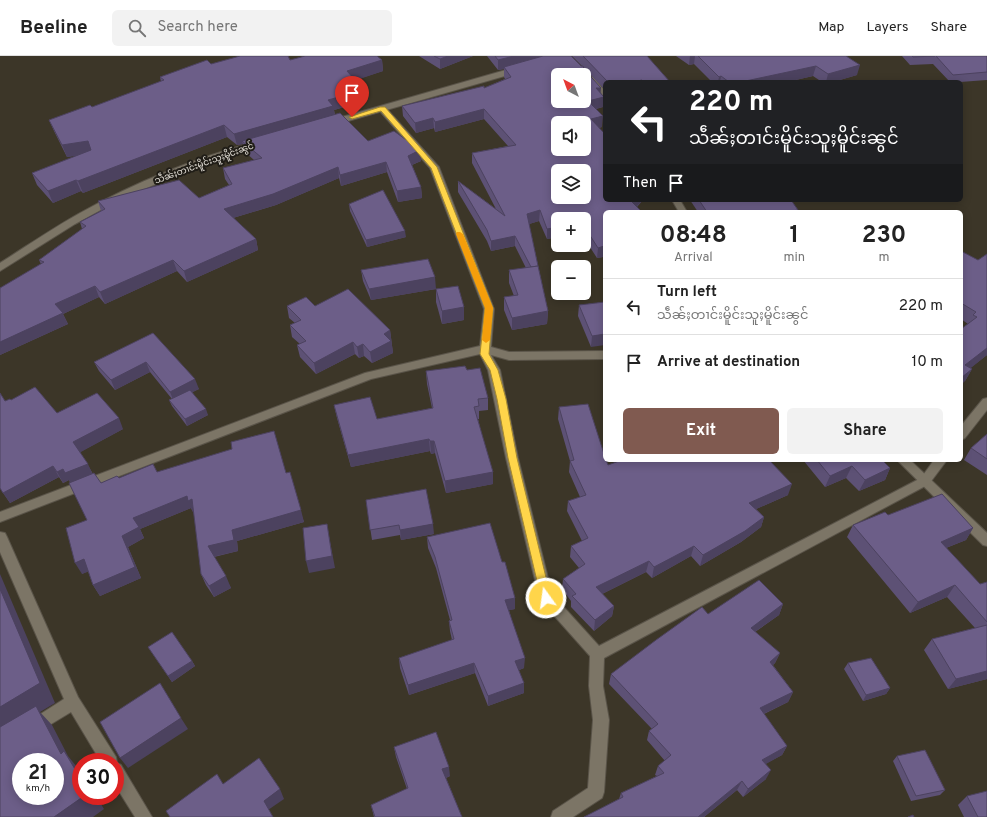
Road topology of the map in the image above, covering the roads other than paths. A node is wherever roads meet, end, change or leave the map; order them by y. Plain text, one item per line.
1 (525, 67) edge
2 (591, 81) edge
3 (603, 94) edge
4 (382, 109) junction
5 (323, 126) edge
6 (270, 140) edge
7 (0, 268) edge
8 (485, 349) junction
9 (603, 355) edge
10 (987, 402) edge
11 (963, 432) edge
12 (905, 462) edge
13 (939, 462) edge
14 (925, 481) junction
15 (0, 517) edge
16 (0, 537) edge
17 (987, 541) edge
18 (597, 654) junction
19 (73, 702) junction
20 (20, 735) edge
21 (104, 753) edge
22 (124, 785) edge
23 (144, 817) edge
24 (559, 817) edge

1 - 4 street
2 - 3 lane
4 - 5 street
4 - 8 street
6 - 7 street, သဵၼ်ႈတၢင်းမိူင်းသူႈမိူင်းၼွင်
8 - 9 street
8 - 15 street
8 - 18 street
10 - 11 street
12 - 14 lane
13 - 14 street
14 - 17 lane
14 - 18 street
16 - 19 street
18 - 24 street
19 - 20 street
19 - 21 street
22 - 23 street

